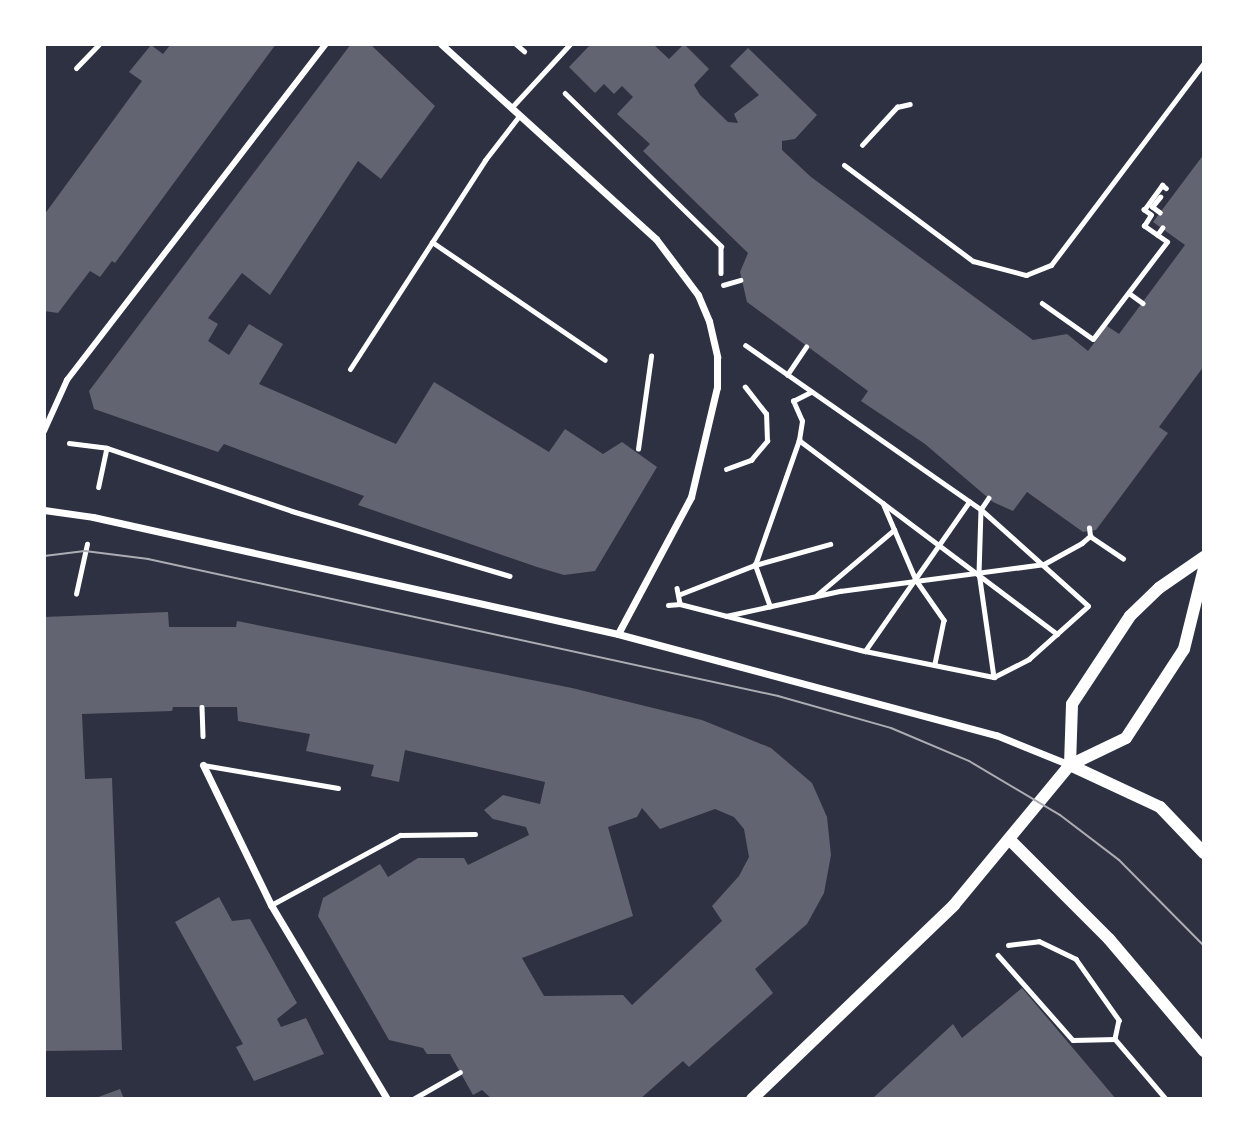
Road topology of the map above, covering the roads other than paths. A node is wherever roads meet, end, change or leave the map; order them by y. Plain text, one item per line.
1 (99, 44) edge
2 (326, 44) edge
3 (441, 44) edge
4 (570, 44) edge
5 (1204, 63) edge
6 (76, 68) dead end
7 (511, 108) junction
8 (519, 116) junction
9 (844, 165) dead end
10 (432, 242) junction
11 (605, 360) dead end
12 (350, 369) dead end
13 (44, 431) edge
14 (44, 510) edge
15 (1204, 557) edge
16 (1204, 568) edge
17 (618, 634) junction
18 (203, 765) joint
19 (1070, 765) junction
20 (338, 788) dead end
21 (475, 834) dead end
22 (1010, 840) junction
23 (1204, 853) edge
24 (271, 905) junction
25 (1204, 1051) edge
26 (460, 1072) dead end
27 (387, 1099) edge
28 (413, 1099) edge
29 (752, 1099) edge

1 - 6 lane
2 - 13 street
3 - 7 street
4 - 7 lane
5 - 9 lane
7 - 8 street
8 - 10 lane
8 - 17 street
10 - 11 lane
10 - 12 lane
14 - 17 street
15 - 19 street
16 - 19 street
17 - 19 street
18 - 20 lane
18 - 24 street
19 - 22 street
19 - 23 street
21 - 24 lane
22 - 25 street
22 - 29 street
24 - 27 street
26 - 28 lane

